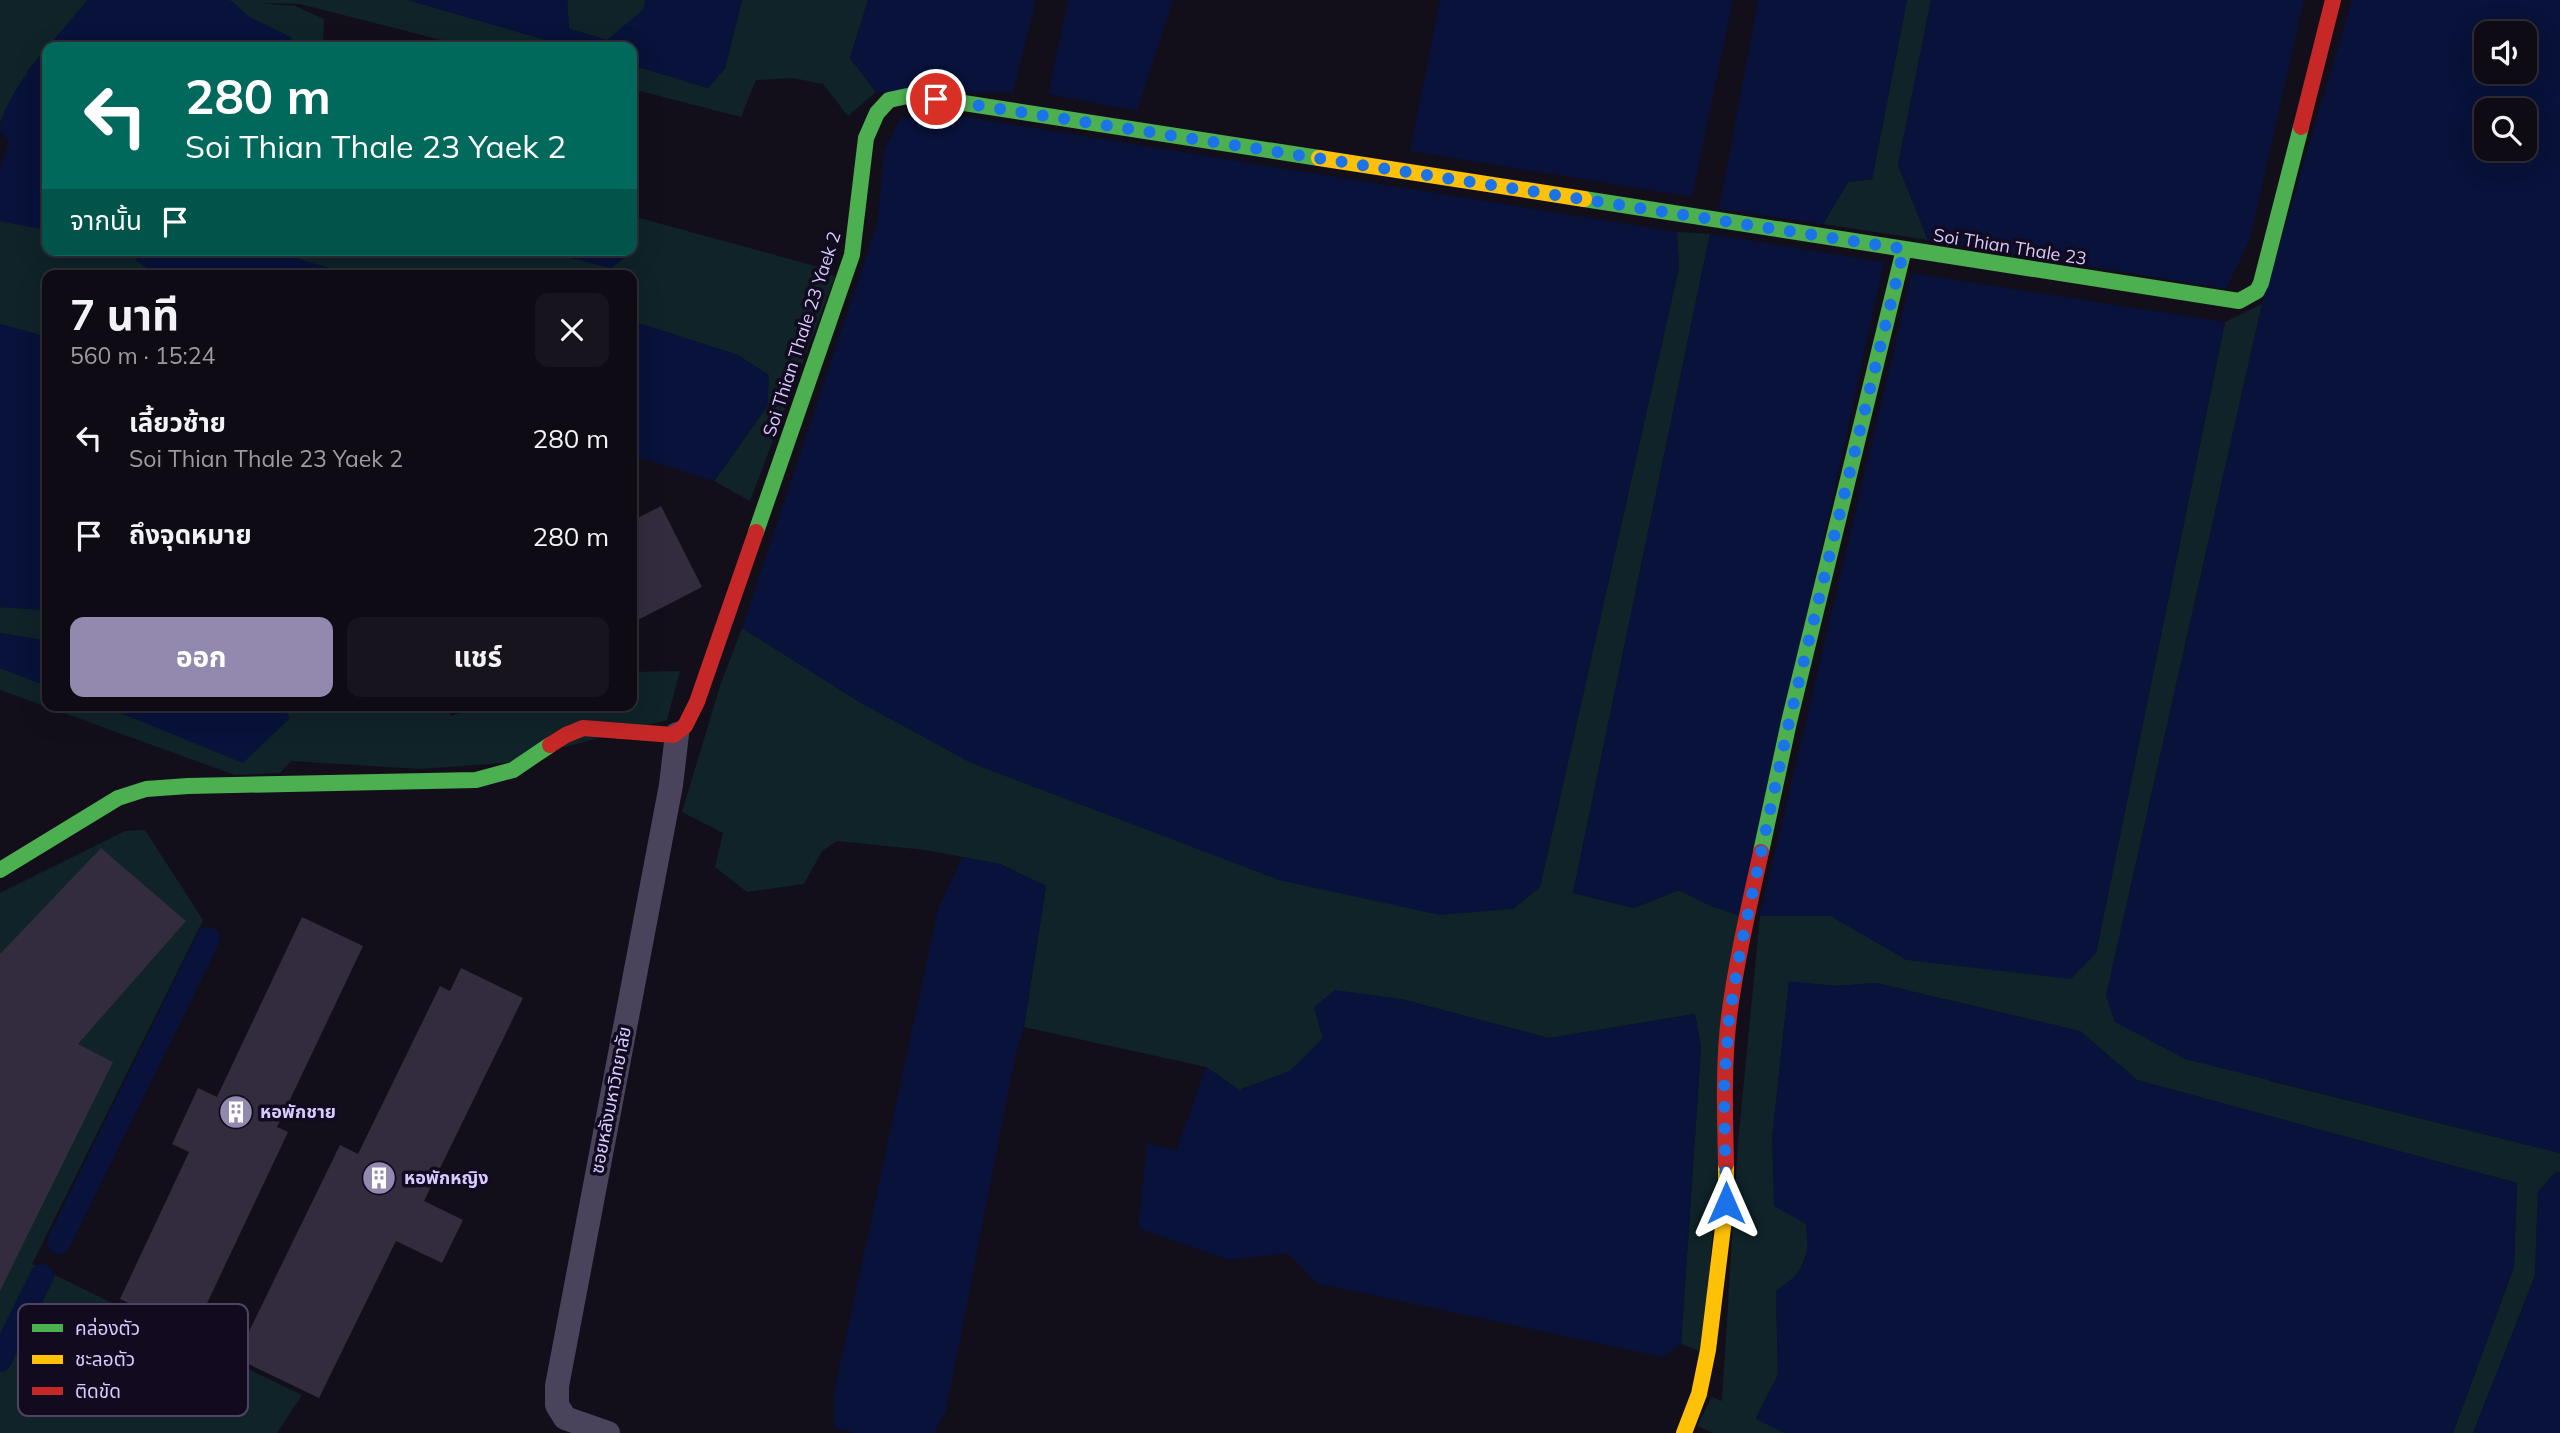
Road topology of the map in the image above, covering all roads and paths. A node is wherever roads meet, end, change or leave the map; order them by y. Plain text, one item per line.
1 (2333, 0) edge
2 (1904, 249) junction
3 (682, 728) junction
4 (0, 870) edge
5 (608, 1433) edge
6 (1684, 1433) edge

1 - 2 street, Soi Thian Thale 23
2 - 3 street, Soi Thian Thale 23 Yaek 2
2 - 6 street
3 - 4 street
3 - 5 street, ซอยหลังมหาวิทยาลัย

